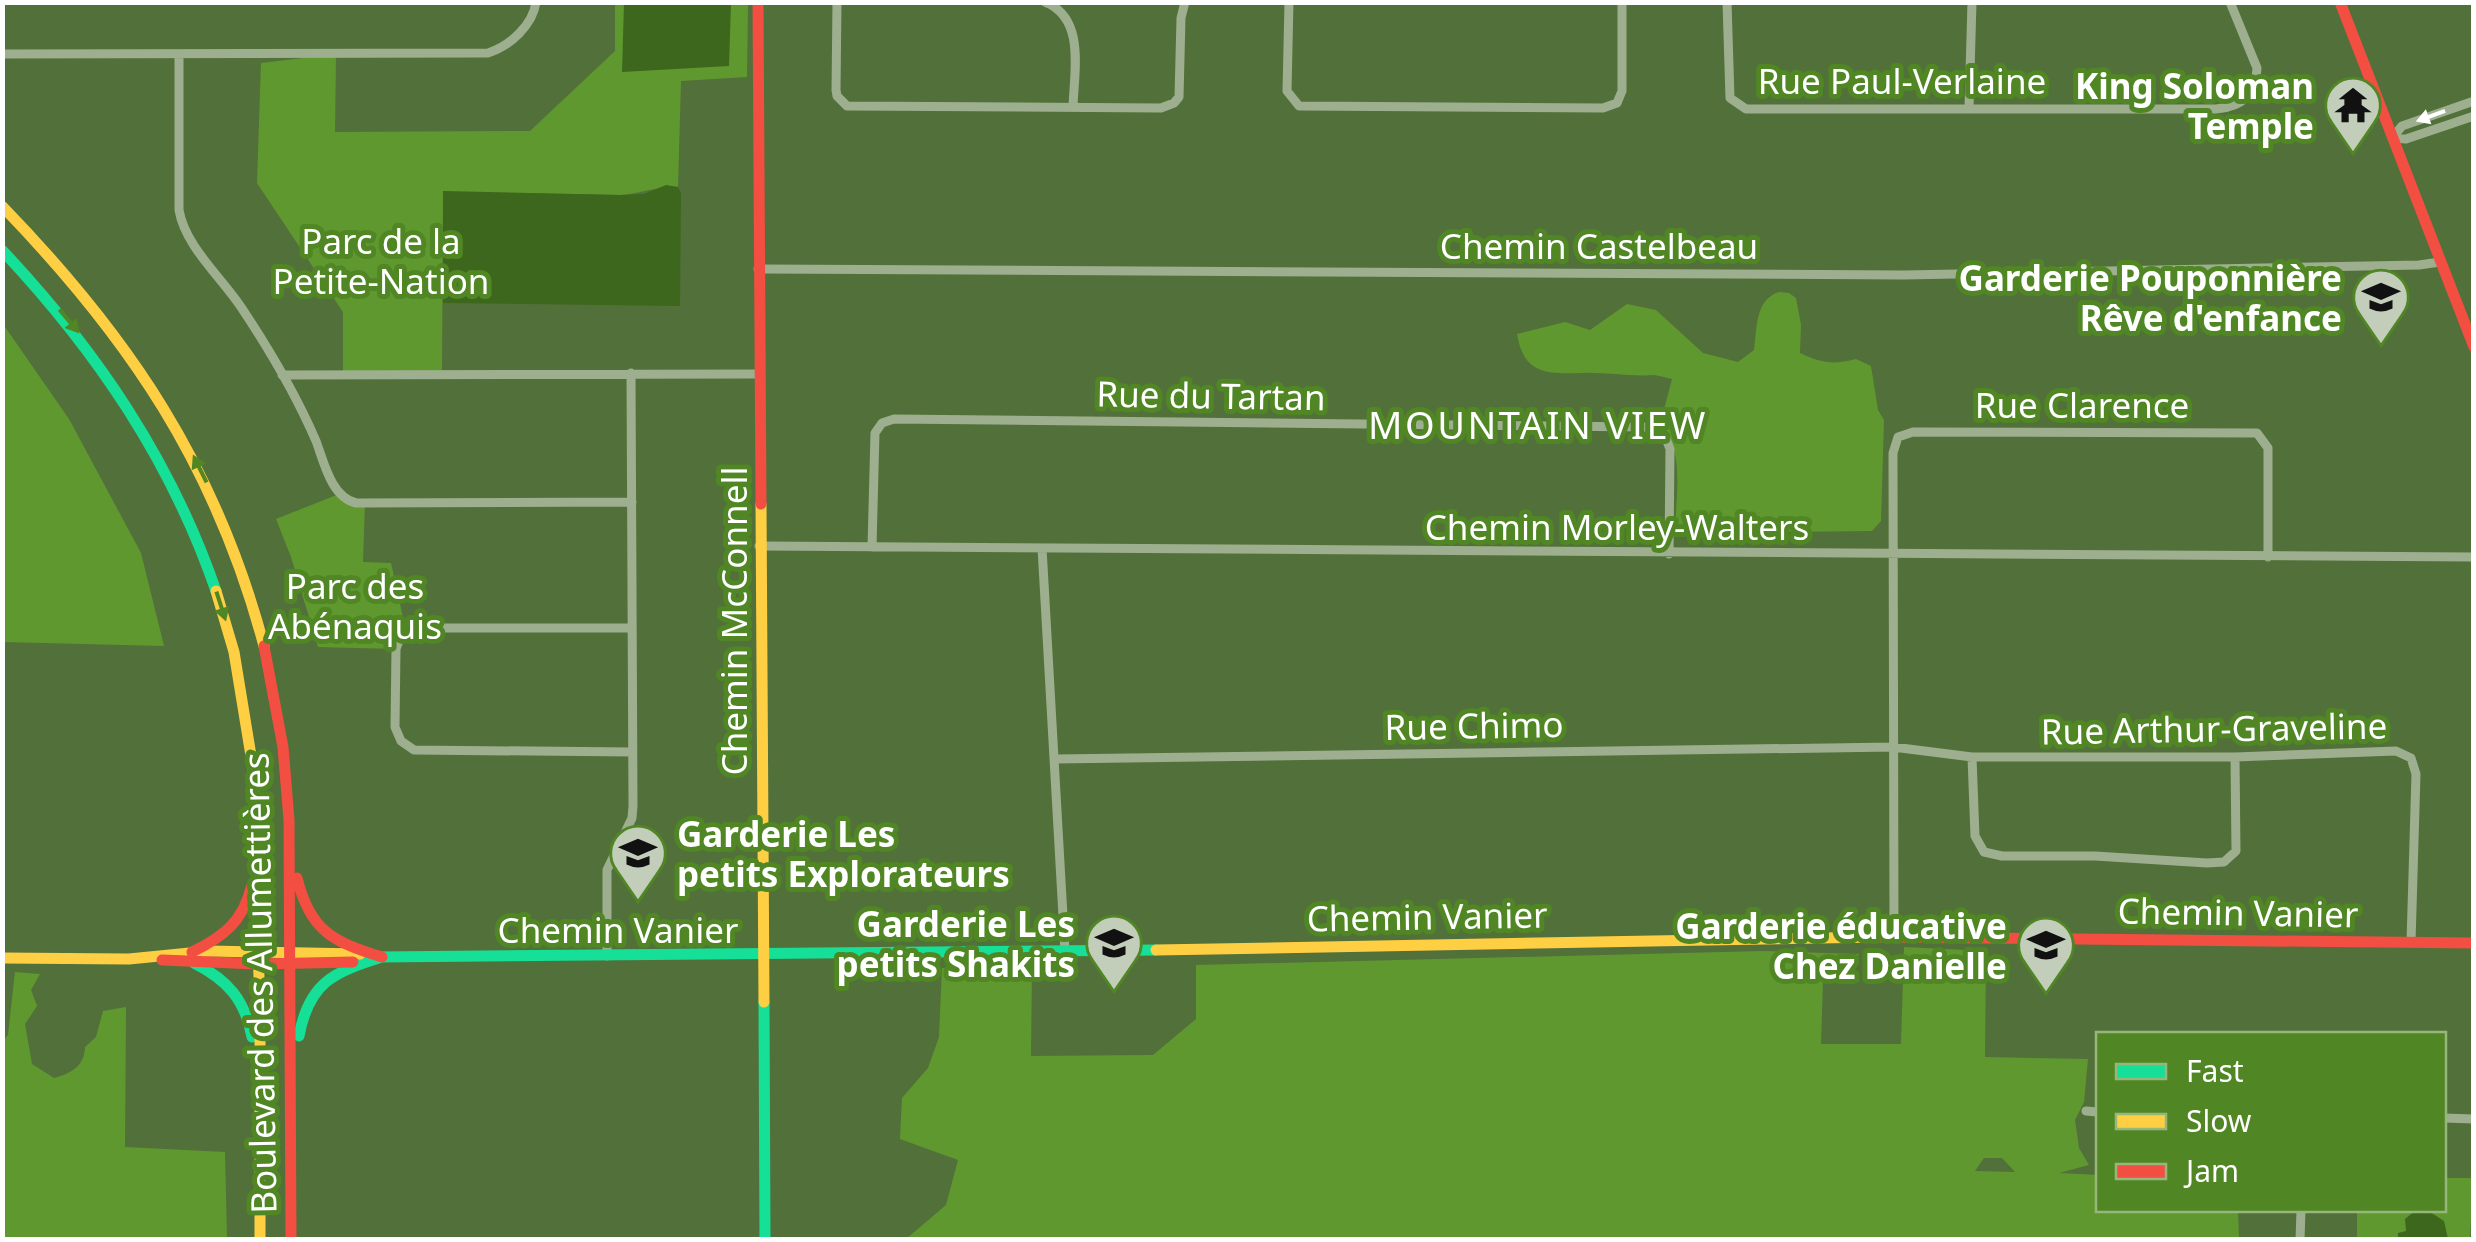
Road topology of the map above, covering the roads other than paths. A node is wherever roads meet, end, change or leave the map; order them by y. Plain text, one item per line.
1 (536, 2) edge
2 (758, 2) edge
3 (836, 2) edge
4 (1045, 2) edge
5 (1185, 2) edge
6 (1289, 2) edge
7 (1622, 2) edge
8 (1727, 2) edge
9 (1972, 2) edge
10 (2230, 2) edge
11 (2340, 2) edge
12 (2, 54) edge
13 (179, 54) junction
14 (2474, 101) edge
15 (1073, 107) junction
16 (1969, 108) junction
17 (2474, 116) edge
18 (2392, 138) junction
19 (2, 206) edge
20 (2, 250) edge
21 (2440, 262) junction
22 (758, 269) junction
23 (2474, 347) edge
24 (631, 373) junction
25 (758, 374) junction
26 (282, 375) junction
27 (632, 502) junction
28 (760, 546) junction
29 (872, 547) junction
30 (1042, 548) junction
31 (1670, 554) junction
32 (1894, 555) junction
33 (2268, 558) junction
34 (2474, 558) edge
35 (632, 628) junction
36 (1893, 747) junction
37 (632, 752) junction
38 (1972, 757) junction
39 (2235, 757) junction
40 (1056, 759) junction
41 (290, 843) junction
42 (258, 851) junction
43 (1894, 937) junction
44 (2411, 942) junction
45 (2474, 943) edge
46 (1066, 951) junction
47 (607, 956) junction
48 (763, 956) junction
49 (382, 957) junction
50 (2, 958) edge
51 (193, 958) junction
52 (260, 958) junction
53 (291, 958) junction
54 (2086, 1112) dead end
55 (2096, 1112) edge
56 (260, 1114) junction
57 (290, 1118) junction
58 (2446, 1118) edge
59 (2474, 1119) edge
60 (2301, 1212) edge
61 (260, 1240) edge
62 (291, 1240) edge
63 (765, 1240) edge
64 (2300, 1240) edge

1 - 13 street
2 - 22 main road, Chemin McConnell
3 - 15 street
4 - 15 street
5 - 15 street
6 - 7 street
8 - 16 street, Rue Paul-Verlaine
9 - 16 street
10 - 16 street, Rue Paul-Verlaine
11 - 18 main road
12 - 13 street
13 - 26 street
14 -> 18 street
17 - 18 street
18 - 21 main road
41 -> 19 main road, Boulevard des Allumettières
20 -> 42 main road, Boulevard des Allumettières
21 - 22 street, Chemin Castelbeau
21 - 23 main road
22 - 25 main road, Chemin McConnell
24 - 25 street
24 - 26 street
24 - 27 street
25 - 28 main road, Chemin McConnell
26 - 27 street
27 - 35 street
28 - 29 street, Chemin Morley-Walters
28 - 48 main road, Chemin McConnell
29 - 30 street, Chemin Morley-Walters
29 - 31 street, Rue du Tartan
30 - 31 street, Chemin Morley-Walters
30 - 40 street
31 - 32 street, Chemin Morley-Walters
32 - 33 street, Chemin Morley-Walters
32 - 33 street, Rue Clarence
32 - 36 street
33 - 34 street, Chemin Morley-Walters
35 - 37 street
35 - 37 street
36 - 38 street, Rue Arthur-Graveline
36 - 40 street, Rue Chimo
36 - 43 street
37 - 47 street
38 - 39 street, Rue Arthur-Graveline
38 - 39 street
39 - 44 street, Rue Arthur-Graveline
40 - 46 street
41 - 49 main road
41 - 53 main road, Boulevard des Allumettières
42 - 51 main road
42 - 52 main road, Boulevard des Allumettières
43 - 44 main road, Chemin Vanier
43 - 46 main road, Chemin Vanier
44 - 45 main road, Chemin Vanier
46 - 48 main road, Chemin Vanier
47 - 48 main road, Chemin Vanier
47 - 49 main road, Chemin Vanier
48 - 63 main road, Chemin McConnell
49 - 53 main road, Chemin Vanier
49 - 57 main road
50 - 51 main road, Chemin Vanier
51 - 52 main road, Chemin Vanier
51 - 56 main road
52 - 53 main road, Chemin Vanier
52 - 56 main road, Boulevard des Allumettières
53 - 57 main road, Boulevard des Allumettières
54 - 55 street
56 - 61 main road, Boulevard des Allumettières
57 - 62 main road, Boulevard des Allumettières
58 - 59 street
60 - 64 street

